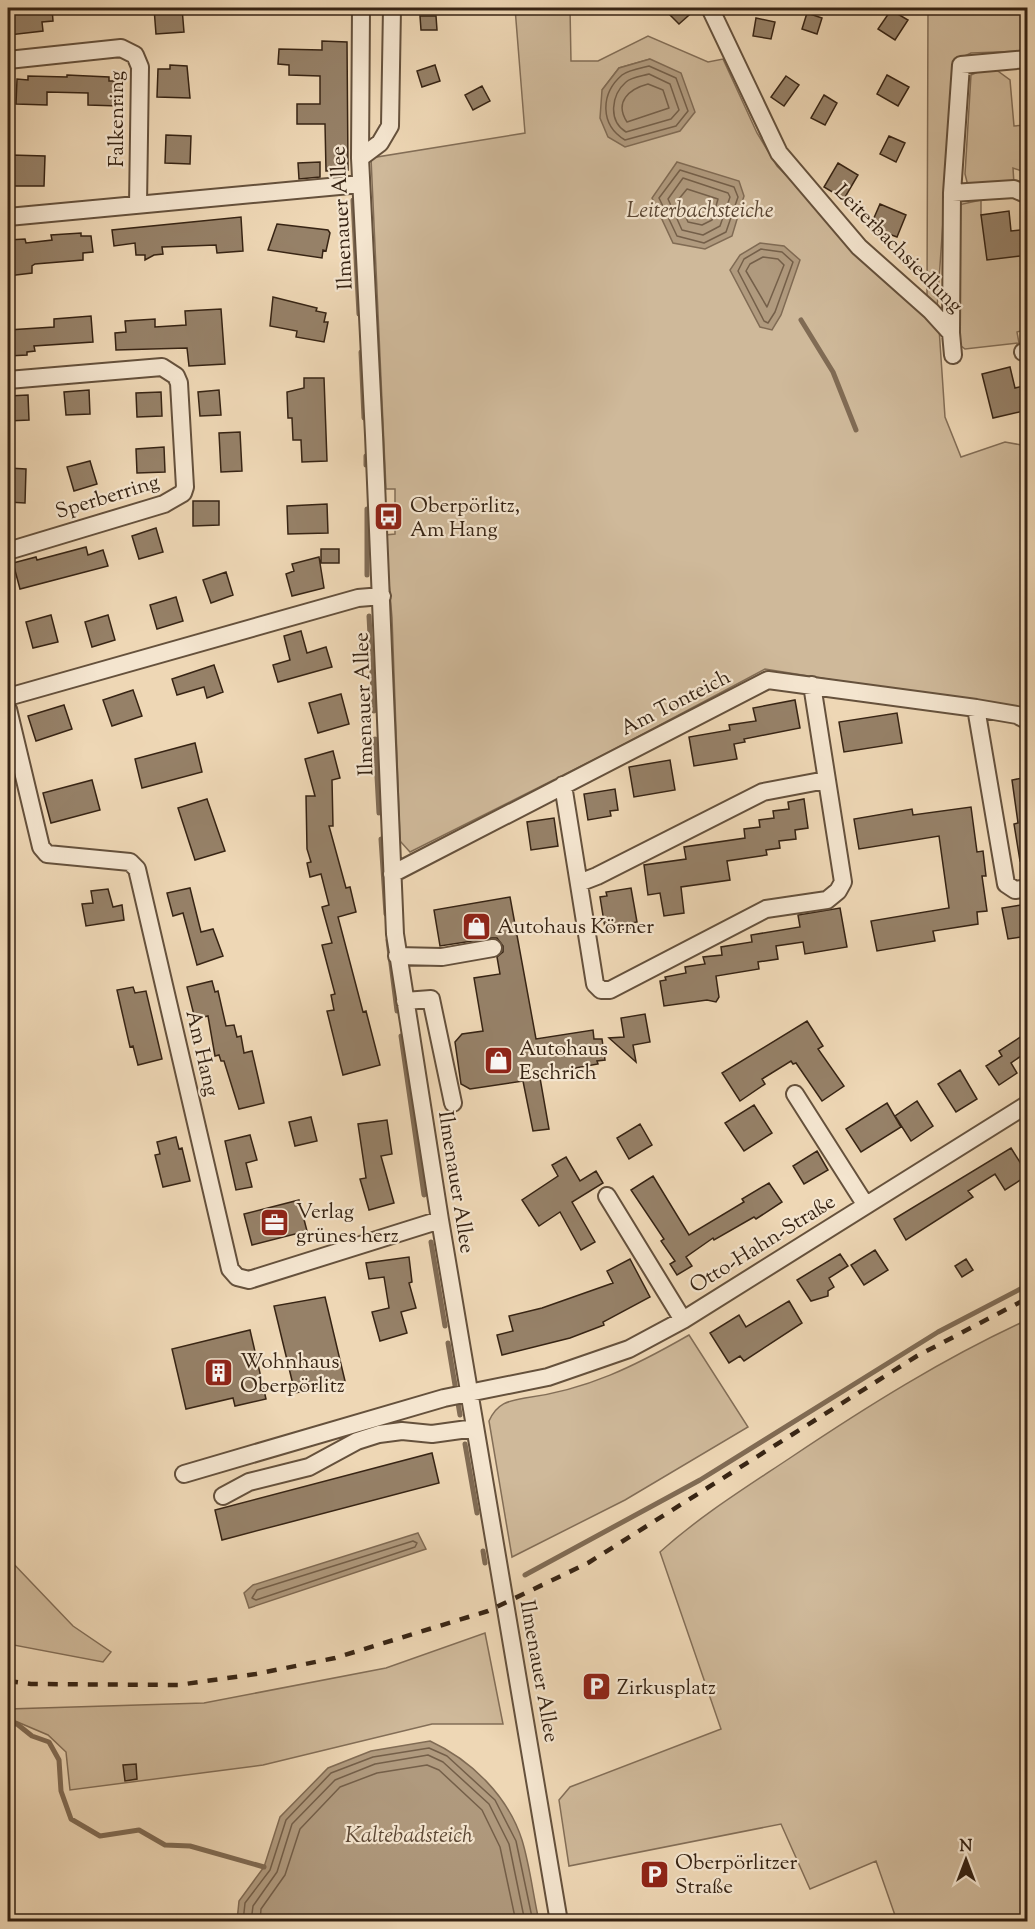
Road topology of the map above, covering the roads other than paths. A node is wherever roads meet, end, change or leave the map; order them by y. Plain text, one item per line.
1 (362, 8) edge
2 (392, 8) edge
3 (710, 8) edge
4 (8, 60) edge
5 (1028, 60) edge
6 (360, 158) junction
7 (361, 184) junction
8 (952, 193) junction
9 (1028, 195) edge
10 (138, 205) junction
11 (8, 218) edge
12 (951, 333) junction
13 (953, 355) dead end
14 (8, 380) edge
15 (8, 551) edge
16 (381, 596) junction
17 (812, 685) junction
18 (8, 697) edge
19 (976, 708) junction
20 (8, 709) edge
21 (1028, 721) edge
22 (826, 780) junction
23 (563, 785) junction
24 (392, 874) junction
25 (579, 882) junction
26 (1028, 888) edge
27 (492, 948) dead end
28 (397, 956) junction
29 (405, 1001) junction
30 (795, 1094) dead end
31 (453, 1102) dead end
32 (1028, 1104) edge
33 (607, 1197) dead end
34 (865, 1204) junction
35 (440, 1220) junction
36 (683, 1320) junction
37 (469, 1392) junction
38 (475, 1428) junction
39 (183, 1474) dead end
40 (223, 1496) dead end
41 (559, 1922) edge

1 - 6 street, Ilmenauer Allee
2 - 6 street
3 - 12 street, Leiterbachsiedlung
4 - 10 street, Falkenring
5 - 8 street
6 - 7 street, Ilmenauer Allee
7 - 10 street
7 - 16 street, Ilmenauer Allee
8 - 9 street
8 - 12 street
10 - 11 street
12 - 13 street
14 - 15 street, Sperberring
16 - 18 street
16 - 24 street, Ilmenauer Allee
17 - 19 street, Am Tonteich
17 - 22 street
17 - 23 street, Am Tonteich
19 - 21 street, Am Tonteich
19 - 26 street
20 - 35 street, Am Hang
22 - 25 street
22 - 25 street
23 - 24 street, Am Tonteich
23 - 25 street
24 - 28 street, Ilmenauer Allee
27 - 28 street
28 - 29 street, Ilmenauer Allee
29 - 31 street
29 - 35 street, Ilmenauer Allee
30 - 34 street, Otto-Hahn-Straße
32 - 34 street, Otto-Hahn-Straße
33 - 36 street, Otto-Hahn-Straße
34 - 36 street, Otto-Hahn-Straße
35 - 37 street, Ilmenauer Allee
36 - 37 street, Otto-Hahn-Straße
37 - 38 street, Ilmenauer Allee
37 - 39 street
38 - 40 street
38 - 41 street, Ilmenauer Allee

